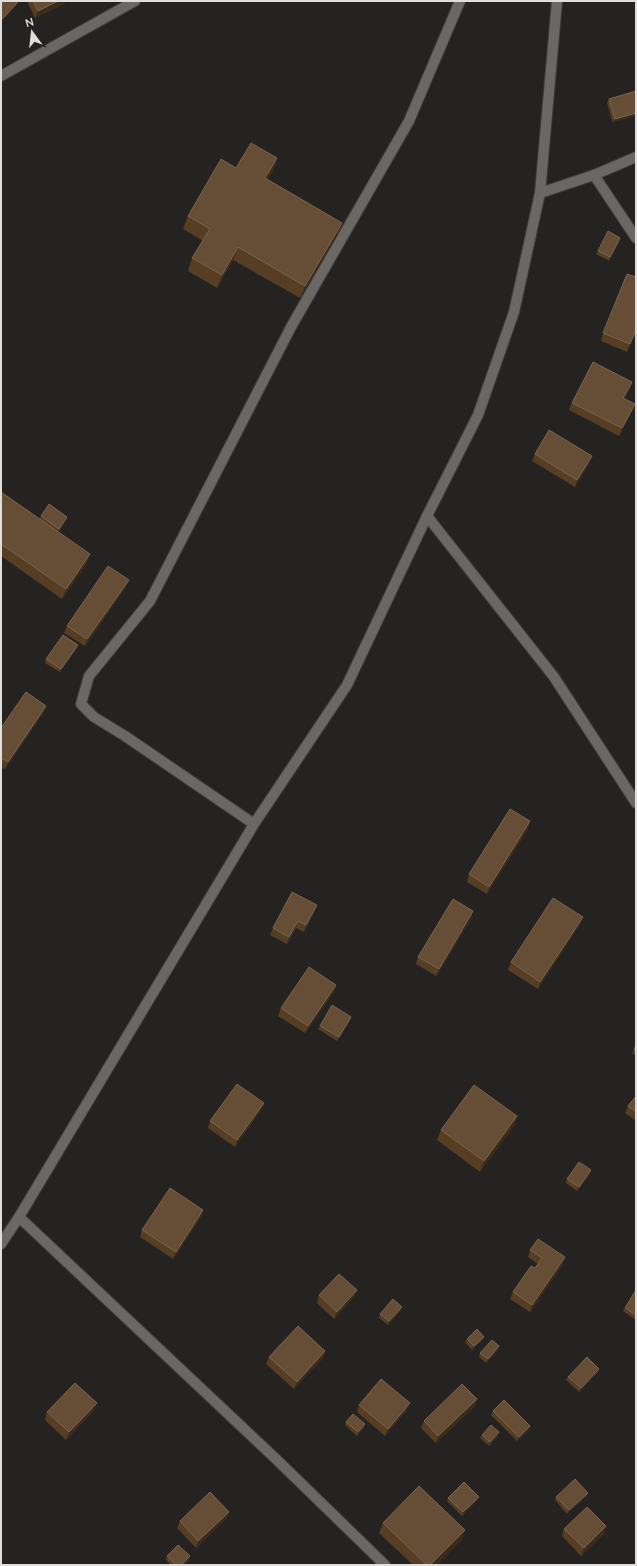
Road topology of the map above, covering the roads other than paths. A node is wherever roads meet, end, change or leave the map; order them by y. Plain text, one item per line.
1 (135, 1) edge
2 (460, 1) edge
3 (557, 1) edge
4 (1, 76) edge
5 (636, 156) edge
6 (594, 175) junction
7 (540, 193) junction
8 (636, 238) edge
9 (427, 516) junction
10 (636, 803) edge
11 (254, 824) junction
12 (19, 1217) junction
13 (1, 1244) edge
14 (385, 1565) edge

1 - 4 street
2 - 11 street
3 - 7 street
5 - 6 street
6 - 7 street
6 - 8 street
7 - 9 street
9 - 10 street
9 - 11 street
11 - 12 street
12 - 13 street
12 - 14 street

